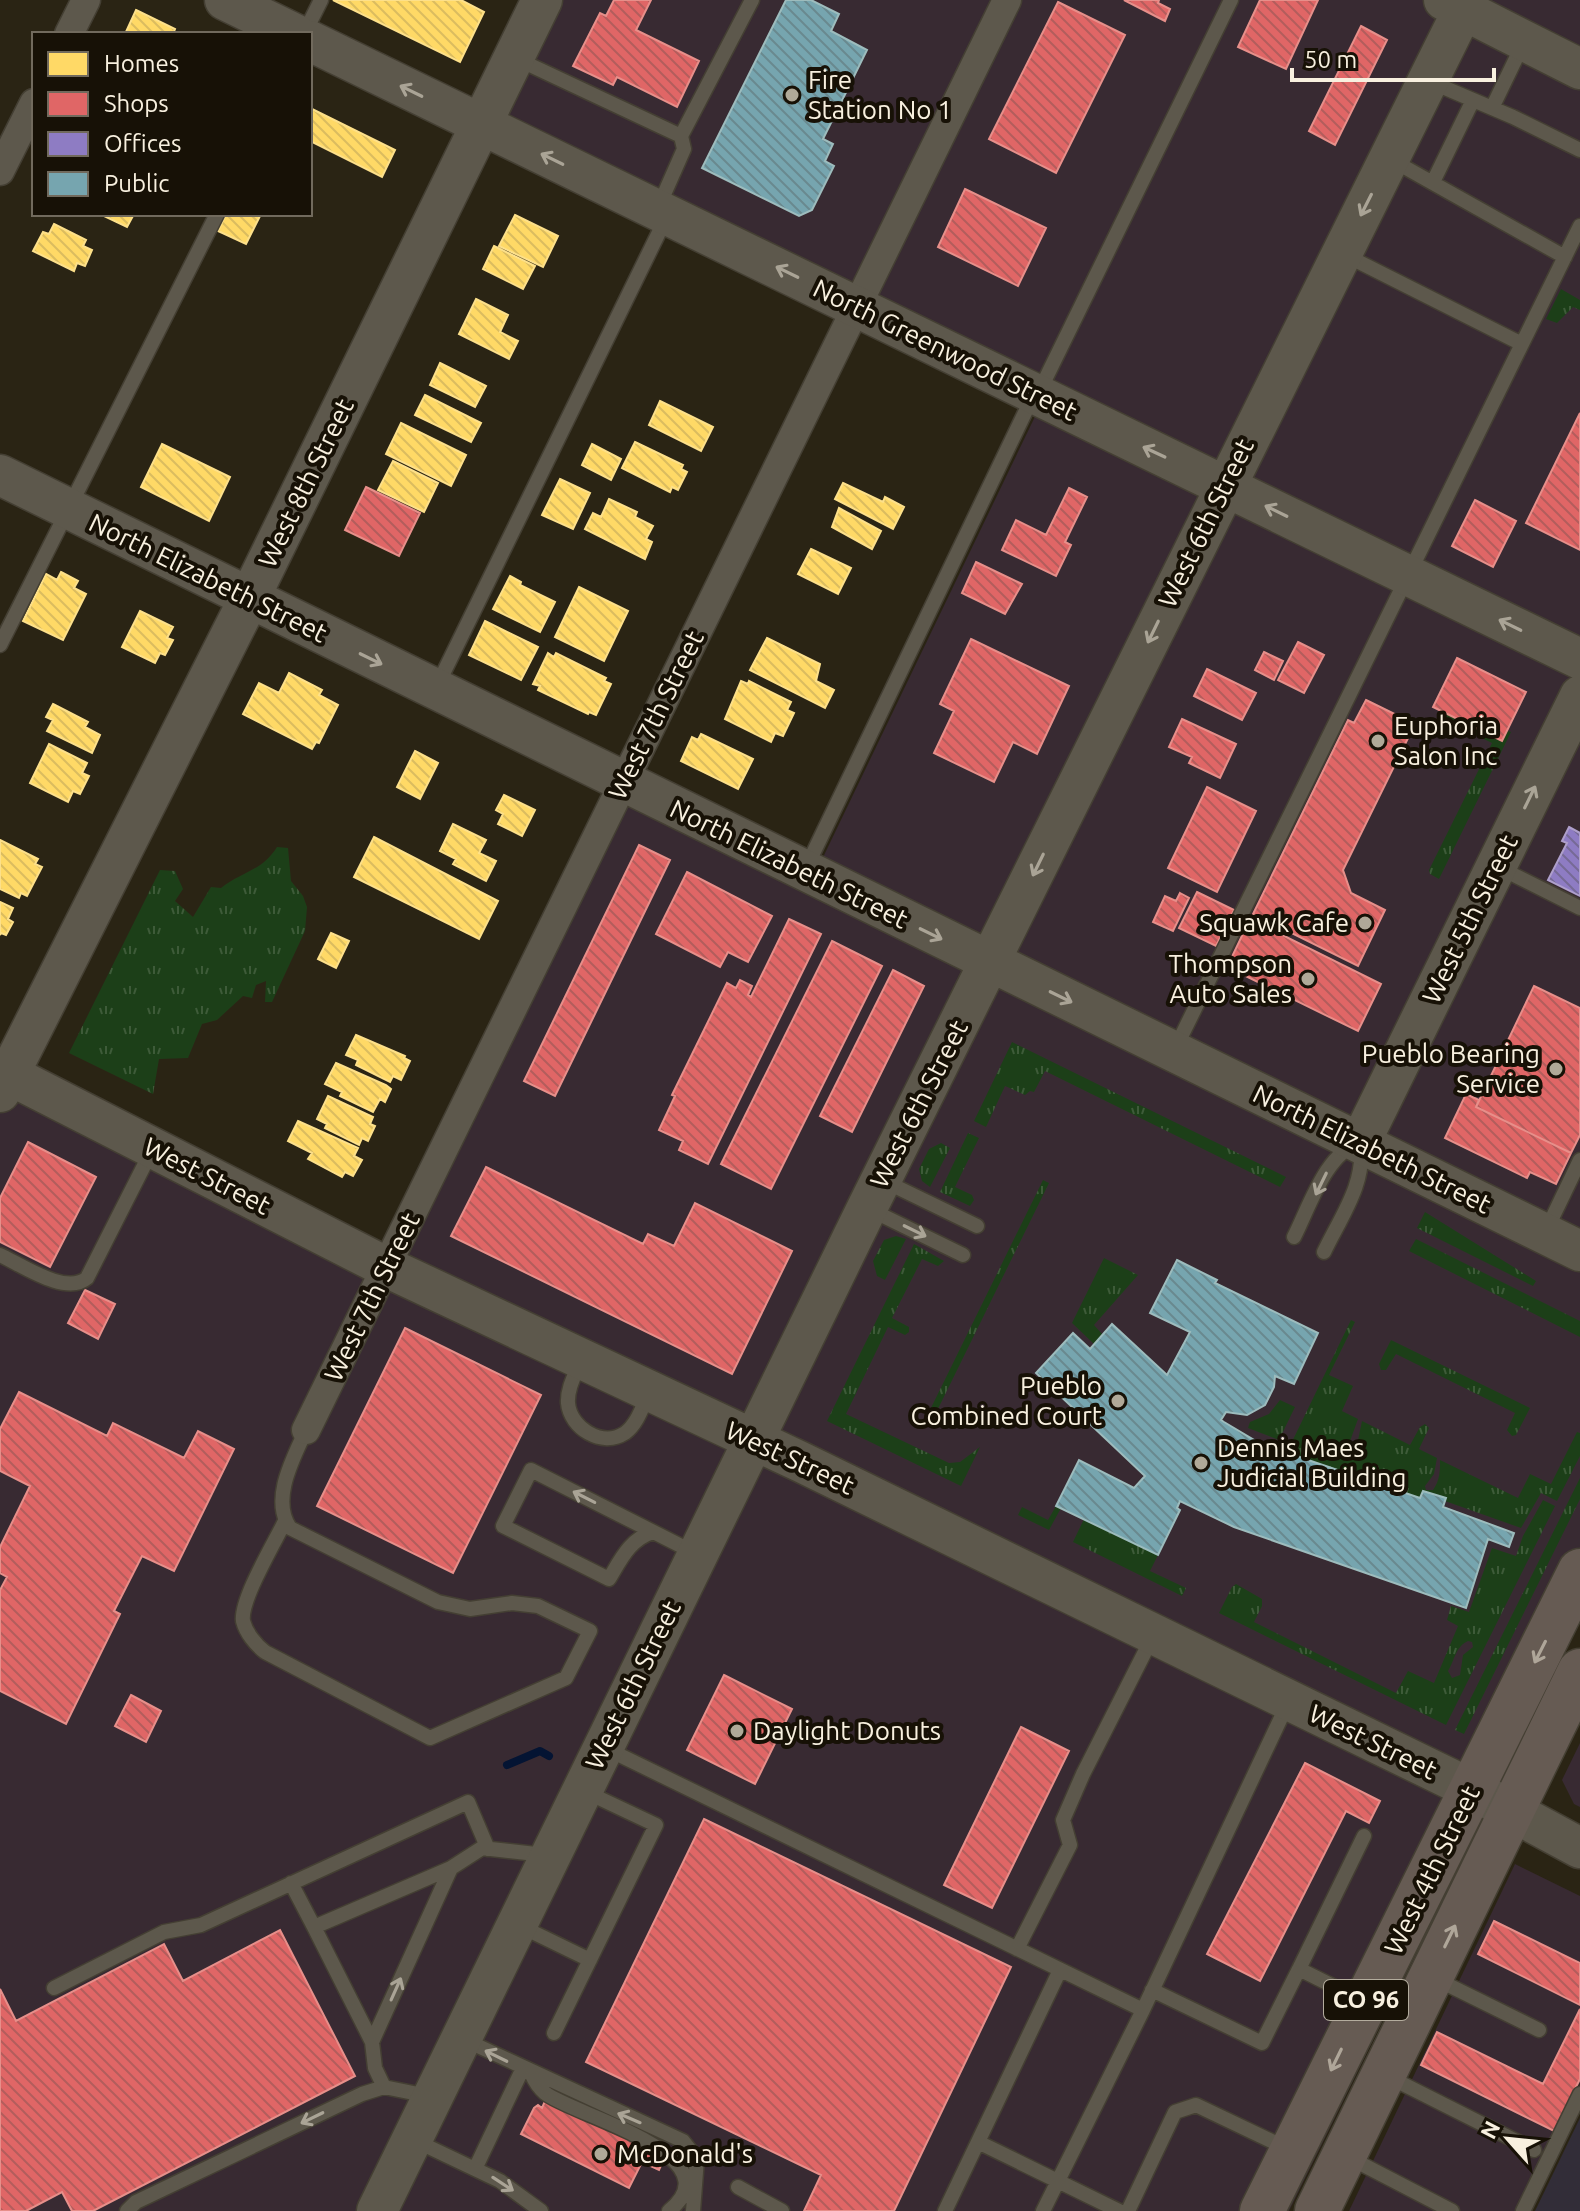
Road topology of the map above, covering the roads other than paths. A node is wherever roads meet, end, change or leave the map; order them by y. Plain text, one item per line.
1 (86, 0) edge
2 (225, 0) edge
3 (321, 0) edge
4 (542, 0) edge
5 (752, 0) edge
6 (1007, 0) edge
7 (1231, 0) edge
8 (1458, 3) edge
9 (70, 32) edge
10 (291, 32) edge
11 (305, 32) edge
12 (1525, 41) junction
13 (312, 42) edge
14 (514, 58) junction
15 (1580, 69) edge
16 (1427, 80) junction
17 (1473, 100) junction
18 (32, 107) edge
19 (1492, 108) junction
20 (481, 125) junction
21 (681, 136) junction
22 (1580, 150) edge
23 (1390, 158) junction
24 (0, 171) edge
25 (1433, 182) junction
26 (663, 212) junction
27 (216, 216) edge
28 (1580, 226) edge
29 (1341, 253) junction
30 (1565, 257) junction
31 (857, 306) junction
32 (1522, 344) junction
33 (1035, 395) junction
34 (0, 475) edge
35 (1224, 486) junction
36 (67, 508) junction
37 (1407, 575) junction
38 (249, 599) junction
39 (0, 645) edge
40 (1580, 659) edge
41 (435, 690) junction
42 (1580, 696) edge
43 (623, 783) junction
44 (1496, 866) junction
45 (805, 872) junction
46 (1580, 908) edge
47 (990, 963) junction
48 (1174, 1052) junction
49 (3, 1079) edge
50 (1360, 1143) junction
51 (153, 1148) junction
52 (1580, 1160) edge
53 (874, 1194) junction
54 (977, 1226) dead end
55 (1544, 1233) junction
56 (1294, 1237) dead end
57 (1580, 1251) edge
58 (1324, 1252) dead end
59 (0, 1255) edge
60 (963, 1255) dead end
61 (386, 1267) junction
62 (581, 1359) junction
63 (650, 1392) junction
64 (303, 1427) joint
65 (753, 1441) junction
66 (285, 1521) junction
67 (653, 1532) junction
68 (698, 1554) junction
69 (1580, 1571) edge
70 (1153, 1636) junction
71 (1580, 1671) edge
72 (1288, 1702) junction
73 (603, 1748) junction
74 (582, 1789) junction
75 (1471, 1789) junction
76 (1511, 1810) junction
77 (1364, 1836) dead end
78 (1580, 1848) edge
79 (488, 1849) junction
80 (550, 1856) junction
81 (451, 1868) junction
82 (291, 1883) junction
83 (516, 1925) junction
84 (314, 1927) junction
85 (1017, 1949) junction
86 (590, 1960) junction
87 (1299, 1969) junction
88 (1060, 1970) junction
89 (1430, 1976) junction
90 (54, 1988) dead end
91 (1152, 1990) junction
92 (1365, 2002) junction
93 (1143, 2010) junction
94 (1539, 2030) dead end
95 (554, 2033) dead end
96 (461, 2039) junction
97 (372, 2042) junction
98 (527, 2070) junction
99 (1383, 2074) junction
100 (384, 2087) junction
101 (1580, 2094) edge
102 (432, 2097) junction
103 (412, 2139) junction
104 (978, 2142) junction
105 (1291, 2150) junction
106 (1534, 2150) dead end
107 (1344, 2155) junction
108 (475, 2169) junction
109 (1059, 2181) junction
110 (738, 2187) dead end
111 (671, 2210) edge
112 (127, 2211) edge
113 (377, 2211) edge
114 (541, 2211) edge
115 (693, 2211) edge
116 (782, 2211) edge
117 (945, 2211) edge
118 (1043, 2211) edge
119 (1119, 2211) edge
120 (1128, 2211) edge
121 (1262, 2211) edge
122 (1317, 2211) edge
123 (1452, 2211) edge
124 (1523, 2211) edge

1 - 9 street
2 - 10 street
3 - 11 lane
4 - 14 street, West 8th Street
5 - 21 lane
6 - 31 street, West 7th Street
7 - 33 lane
8 - 12 street
8 - 16 street, West 6th Street
12 - 15 street
12 - 19 lane
20 -> 13 street, North Greenwood Street
14 - 20 street, West 8th Street
14 - 21 lane
16 - 17 lane
16 - 23 street, West 6th Street
17 - 19 lane
17 - 25 lane
18 - 24 street
19 - 22 lane
26 -> 20 street, North Greenwood Street
20 - 38 street, West 8th Street
21 - 26 lane
23 - 25 lane
23 -> 29 street, West 6th Street
25 - 30 lane
31 -> 26 street, North Greenwood Street
26 - 41 lane
27 - 36 lane
28 - 30 lane
29 - 32 lane
29 - 35 street, West 6th Street
30 - 32 lane
31 - 33 street, North Greenwood Street
31 - 43 street, West 7th Street
32 - 37 lane
35 -> 33 street, North Greenwood Street
33 - 45 lane
34 - 36 street, North Elizabeth Street
37 -> 35 street, North Greenwood Street
35 -> 47 street, West 6th Street
36 - 38 street, North Elizabeth Street
36 - 39 lane
40 -> 37 street, North Greenwood Street
37 - 48 lane
38 -> 41 street, North Elizabeth Street
38 - 49 street, West 8th Street
41 - 43 street, North Elizabeth Street
44 -> 42 street, West 5th Street
43 - 45 street, North Elizabeth Street
43 - 61 street, West 7th Street
44 - 46 lane
44 - 50 street, West 5th Street
45 -> 47 street, North Elizabeth Street
47 -> 48 street, North Elizabeth Street
47 - 53 street, West 6th Street
48 - 50 street, North Elizabeth Street
49 - 51 street, West Street
50 - 55 street, North Elizabeth Street
50 -> 56 lane
50 - 58 lane
51 - 59 lane
51 - 61 street, West Street
52 - 55 lane
53 - 54 lane
53 -> 60 lane
53 - 65 street, West 6th Street
55 - 57 street, North Elizabeth Street
61 - 62 street, West Street
61 - 64 street, West 7th Street
62 - 63 street, West Street
62 - 63 lane
63 - 65 street, West Street
64 - 66 lane
65 - 68 street, West 6th Street
65 - 70 street, West Street
66 - 66 lane
67 -> 67 lane
67 - 68 lane
68 - 73 street, West 6th Street
69 -> 75 main road, West 4th Street / CO 96
70 - 72 street, West Street
70 - 85 lane
71 - 76 main road, West 4th Street / CO 96
72 - 75 street, West Street
72 - 91 lane
73 - 74 street, West 6th Street
73 - 85 lane
74 - 80 street, West 6th Street
74 - 86 lane
75 - 76 street, West Street
75 - 92 main road, West 4th Street / CO 96
76 - 78 street, West Street
89 -> 76 main road, West 4th Street / CO 96
77 - 87 lane
79 - 80 lane
79 - 81 lane
79 - 82 lane
80 - 83 street, West 6th Street
81 - 84 lane
97 -> 81 lane
82 - 84 lane
82 - 90 lane
83 - 86 lane
83 - 96 street, West 6th Street
84 - 97 lane
85 - 88 lane
86 - 95 lane
87 - 91 lane
87 - 92 lane
88 - 93 lane
88 - 104 lane
89 - 94 lane
89 - 99 main road, West 4th Street / CO 96
91 - 93 lane
92 -> 105 main road, West 4th Street / CO 96
93 - 109 lane
98 -> 96 lane
96 - 102 street, West 6th Street
97 - 100 lane
98 - 108 lane
98 - 111 lane
115 -> 98 lane
99 - 106 lane
99 - 107 main road, West 4th Street / CO 96
100 - 102 lane
100 -> 112 lane
101 - 124 lane
102 - 103 street, West 6th Street
103 - 108 lane
103 - 113 street, West 6th Street
104 - 109 lane
104 - 117 lane
105 - 120 lane
105 - 121 main road, West 4th Street / CO 96
107 - 122 main road, West 4th Street / CO 96
107 - 123 lane
108 -> 114 lane
109 - 118 lane
109 - 119 lane
110 - 116 lane

